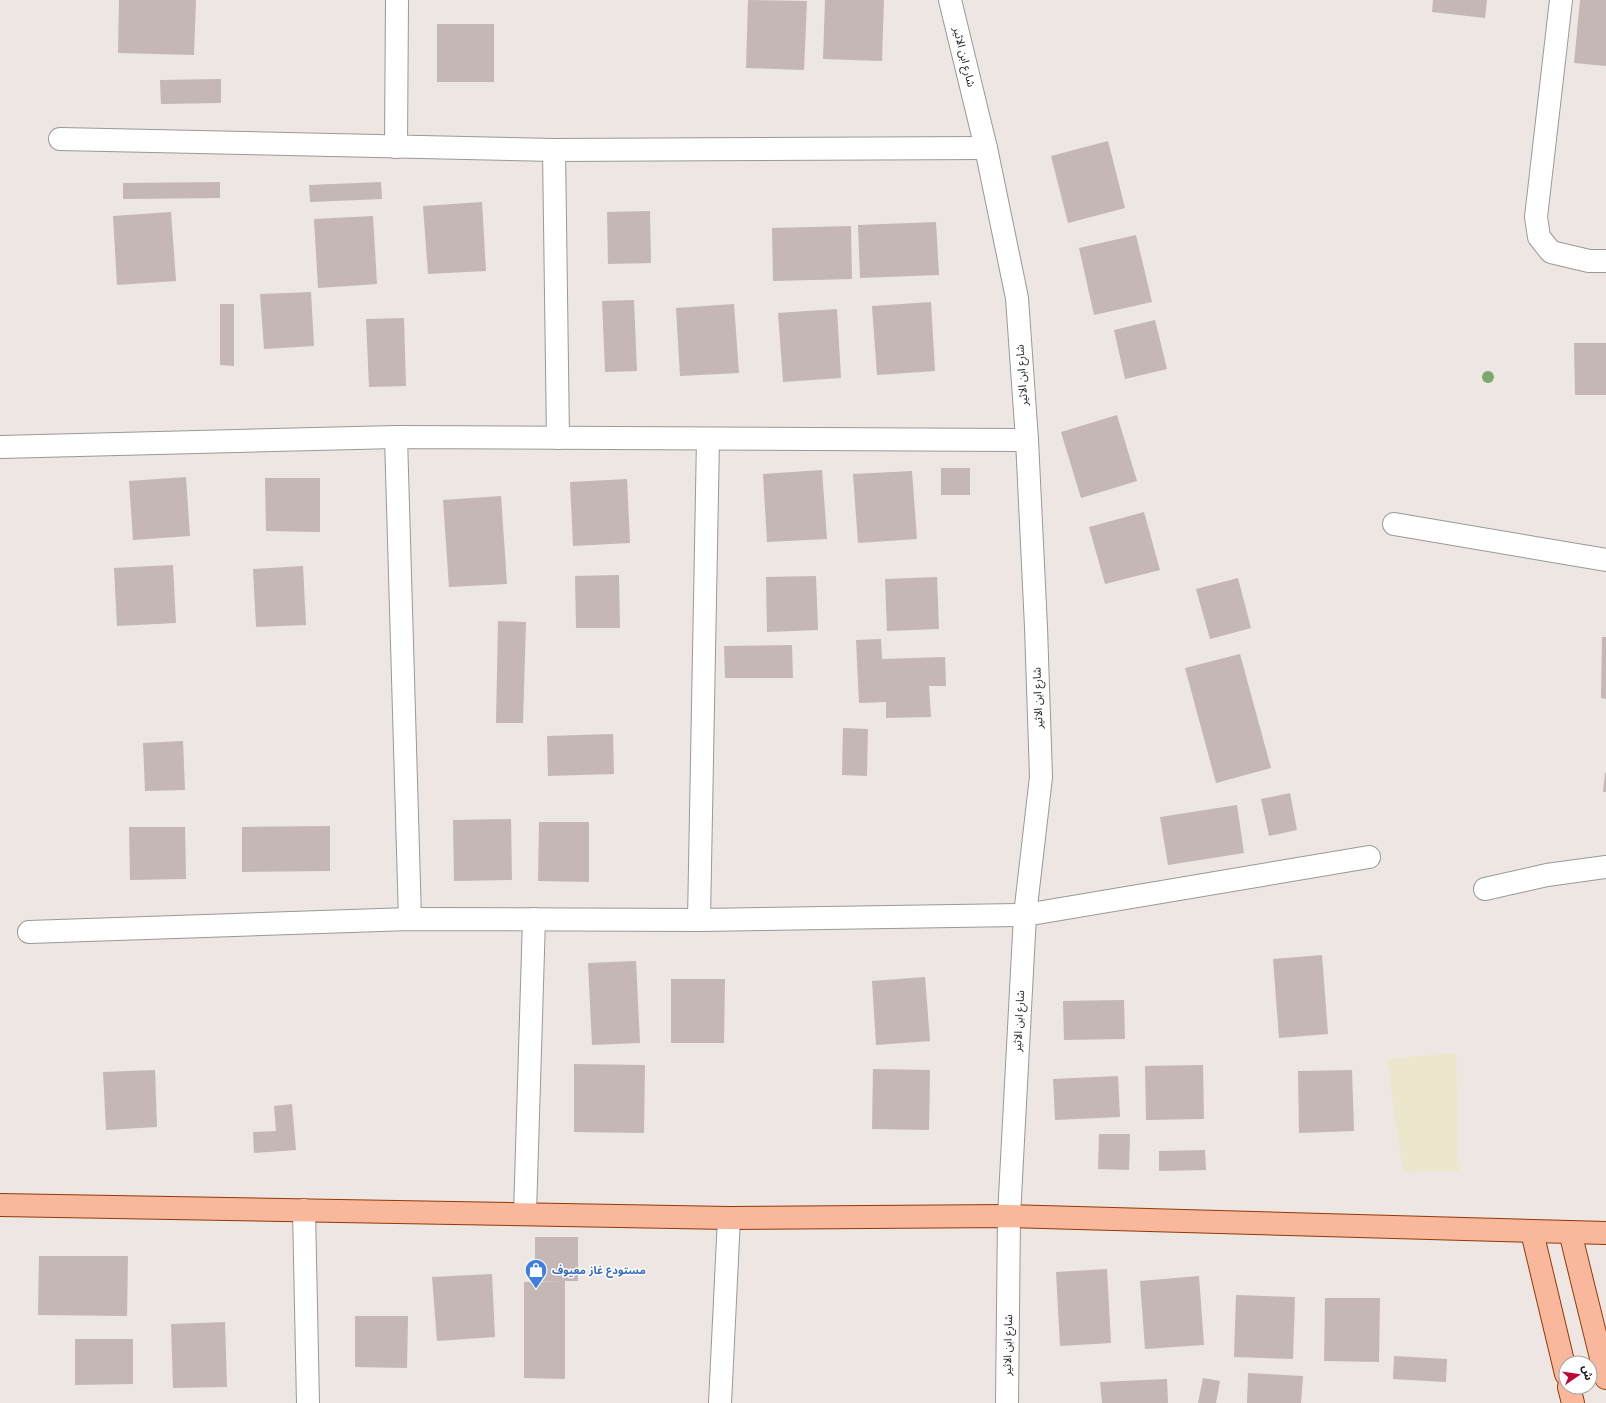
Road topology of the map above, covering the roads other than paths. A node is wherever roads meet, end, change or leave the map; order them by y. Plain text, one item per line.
1 (397, 0) edge
2 (950, 0) edge
3 (1561, 0) edge
4 (60, 140) dead end
5 (396, 147) junction
6 (986, 148) junction
7 (554, 150) junction
8 (1606, 261) edge
9 (396, 437) junction
10 (558, 438) junction
11 (708, 439) junction
12 (1027, 440) junction
13 (0, 447) edge
14 (1394, 524) dead end
15 (1606, 560) edge
16 (1369, 857) dead end
17 (1606, 867) edge
18 (1485, 888) dead end
19 (1025, 915) junction
20 (410, 919) junction
21 (534, 920) junction
22 (699, 920) junction
23 (29, 932) dead end
24 (0, 1205) edge
25 (304, 1210) junction
26 (525, 1214) junction
27 (1009, 1216) junction
28 (729, 1218) junction
29 (1532, 1232) junction
30 (1570, 1232) junction
31 (1606, 1232) edge
32 (1561, 1355) edge
33 (1606, 1378) edge
34 (308, 1403) edge
35 (720, 1403) edge
36 (1007, 1403) edge

1 - 5 street
2 - 6 street, شارع ابن الاثير
3 - 8 street
4 - 5 street
5 - 7 street
6 - 7 street
6 - 12 street, شارع ابن الاثير
7 - 10 street
9 - 10 street
9 - 13 street
9 - 20 street
10 - 11 street
11 - 12 street
11 - 22 street
12 - 19 street, شارع ابن الاثير
14 - 15 street
16 - 19 street
17 - 18 street
19 - 22 street
19 - 27 street, شارع ابن الاثير
20 - 21 street
20 - 23 street
21 - 22 street
21 - 26 street
24 - 25 main road
25 - 26 main road
25 - 34 street
26 - 28 main road
27 - 28 main road
27 - 29 main road
27 - 36 street, شارع ابن الاثير
28 - 35 street
29 - 30 main road
29 - 32 main road
30 - 31 main road
30 - 33 main road

